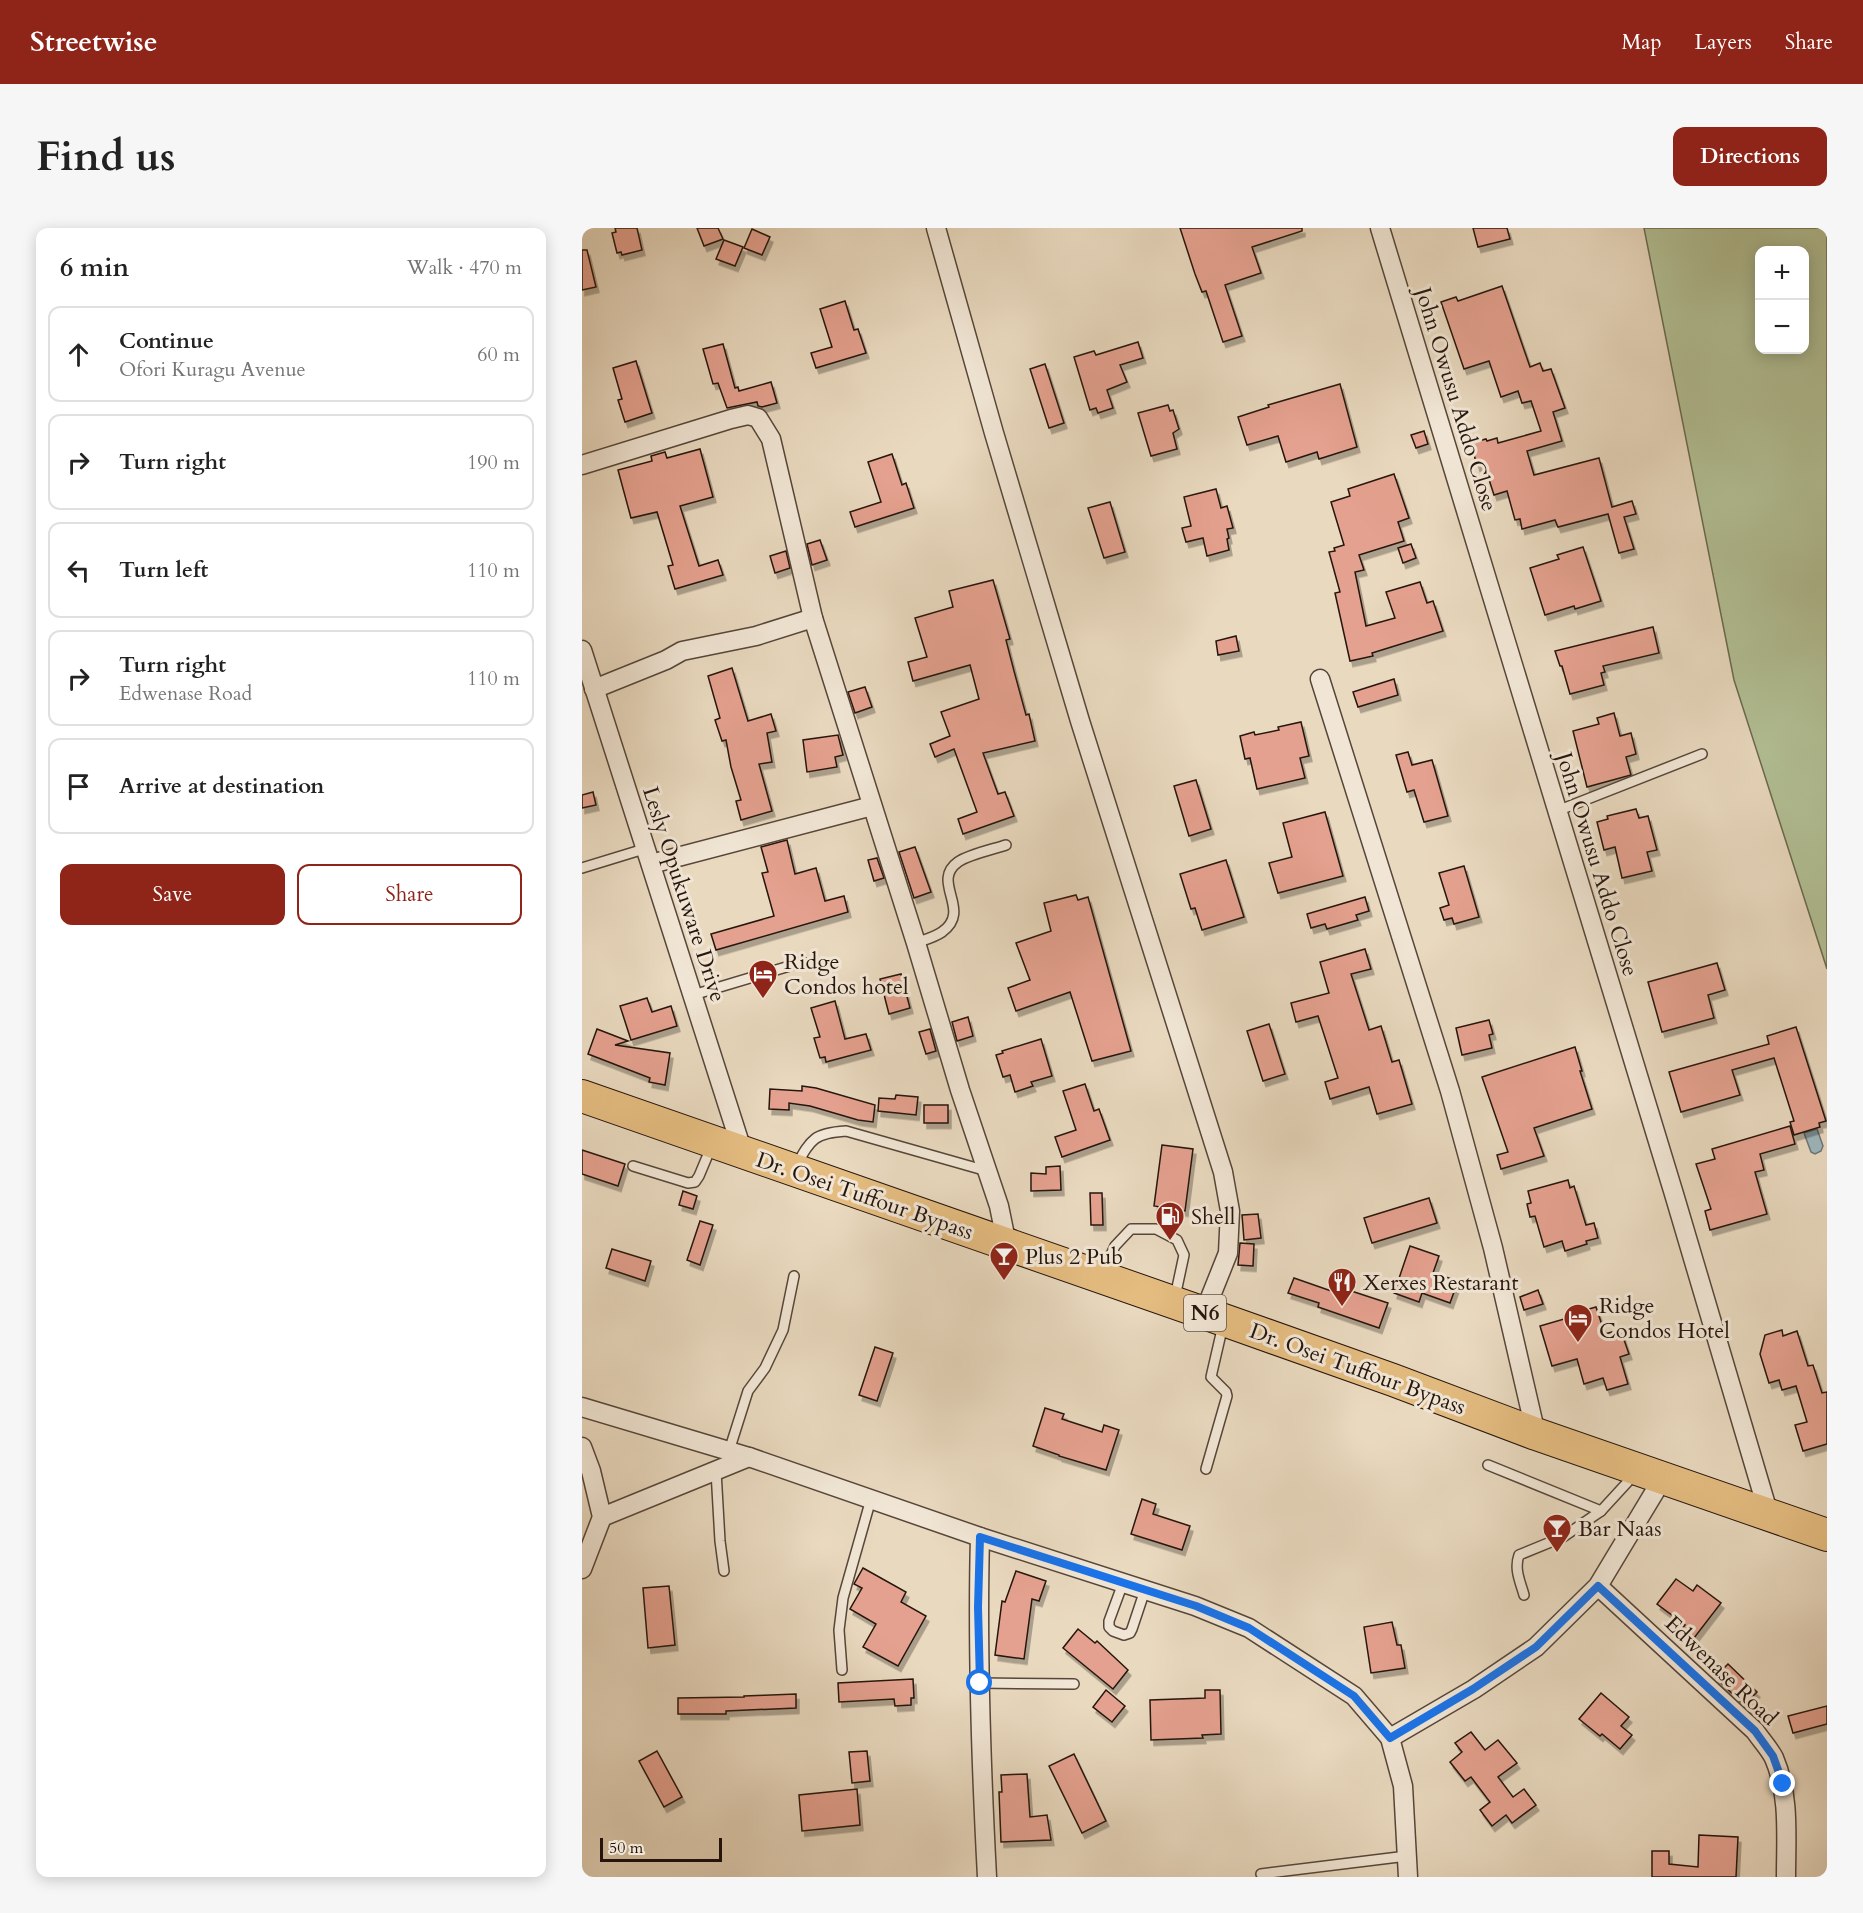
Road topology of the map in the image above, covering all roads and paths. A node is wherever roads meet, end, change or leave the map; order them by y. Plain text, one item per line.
1 (936, 228) edge
2 (1380, 228) edge
3 (582, 465) edge
4 (813, 618) junction
5 (582, 650) edge
6 (1320, 679) dead end
7 (588, 691) edge
8 (1702, 754) dead end
9 (872, 806) junction
10 (1557, 811) junction
11 (1006, 846) dead end
12 (648, 857) junction
13 (582, 868) edge
14 (916, 943) junction
15 (803, 962) dead end
16 (693, 995) junction
17 (582, 1096) edge
18 (713, 1142) junction
19 (743, 1153) junction
20 (633, 1166) dead end
21 (793, 1170) junction
22 (987, 1171) junction
23 (1007, 1245) junction
24 (794, 1276) dead end
25 (1100, 1277) junction
26 (1174, 1302) junction
27 (1215, 1316) junction
28 (582, 1407) edge
29 (1536, 1434) junction
30 (582, 1447) edge
31 (729, 1450) junction
32 (749, 1457) junction
33 (1488, 1465) dead end
34 (1206, 1469) dead end
35 (717, 1471) junction
36 (1651, 1474) junction
37 (871, 1499) junction
38 (1601, 1511) junction
39 (1769, 1515) junction
40 (602, 1517) junction
41 (1827, 1535) edge
42 (980, 1537) junction
43 (582, 1569) edge
44 (724, 1571) dead end
45 (1123, 1583) junction
46 (1598, 1586) junction
47 (1144, 1590) junction
48 (1524, 1595) dead end
49 (842, 1670) dead end
50 (980, 1683) junction
51 (1074, 1684) dead end
52 (1390, 1738) junction
53 (1407, 1856) junction
54 (1261, 1874) dead end
55 (987, 1877) edge
56 (1408, 1877) edge
57 (1786, 1877) edge

1 - 27 street
2 - 10 street, John Owusu Addo Close
3 - 4 street
4 - 7 street
4 - 9 street
5 - 7 street, Lesly Opukuware Drive
6 - 29 street
7 - 12 street, Lesly Opukuware Drive
8 - 10 lane
9 - 12 street
9 - 14 street
10 - 39 street, John Owusu Addo Close
11 - 14 lane
12 - 13 lane
12 - 16 street, Lesly Opukuware Drive
14 - 22 street
15 - 16 lane
16 - 19 street, Lesly Opukuware Drive
17 - 18 highway, Dr. Osei Tuffour Bypass / N6
18 - 19 highway, Dr. Osei Tuffour Bypass / N6
18 - 20 lane
19 - 21 highway, Dr. Osei Tuffour Bypass / N6
21 - 22 lane
21 - 23 highway, Dr. Osei Tuffour Bypass / N6
22 - 23 street
23 - 25 highway, Dr. Osei Tuffour Bypass / N6
24 - 31 lane
25 - 26 highway, Dr. Osei Tuffour Bypass / N6
25 - 26 lane
26 - 27 highway, Dr. Osei Tuffour Bypass / N6
27 - 29 highway, Dr. Osei Tuffour Bypass / N6
27 - 34 lane
28 - 31 street
29 - 36 highway, Dr. Osei Tuffour Bypass / N6
30 - 40 street
31 - 32 street
32 - 35 street
32 - 37 street
33 - 38 lane
35 - 40 street
35 - 44 lane
36 - 38 lane
36 - 39 highway, Dr. Osei Tuffour Bypass / N6
36 - 46 street
37 - 42 street
37 - 49 lane
38 - 48 lane
39 - 41 highway, Dr. Osei Tuffour Bypass / N6
40 - 43 street
42 - 45 street
42 - 50 street
45 - 47 street
45 - 47 lane
46 - 52 street
46 - 57 street, Edwenase Road
47 - 52 street
50 - 51 lane
50 - 55 street
52 - 53 street
53 - 54 lane
53 - 56 street

